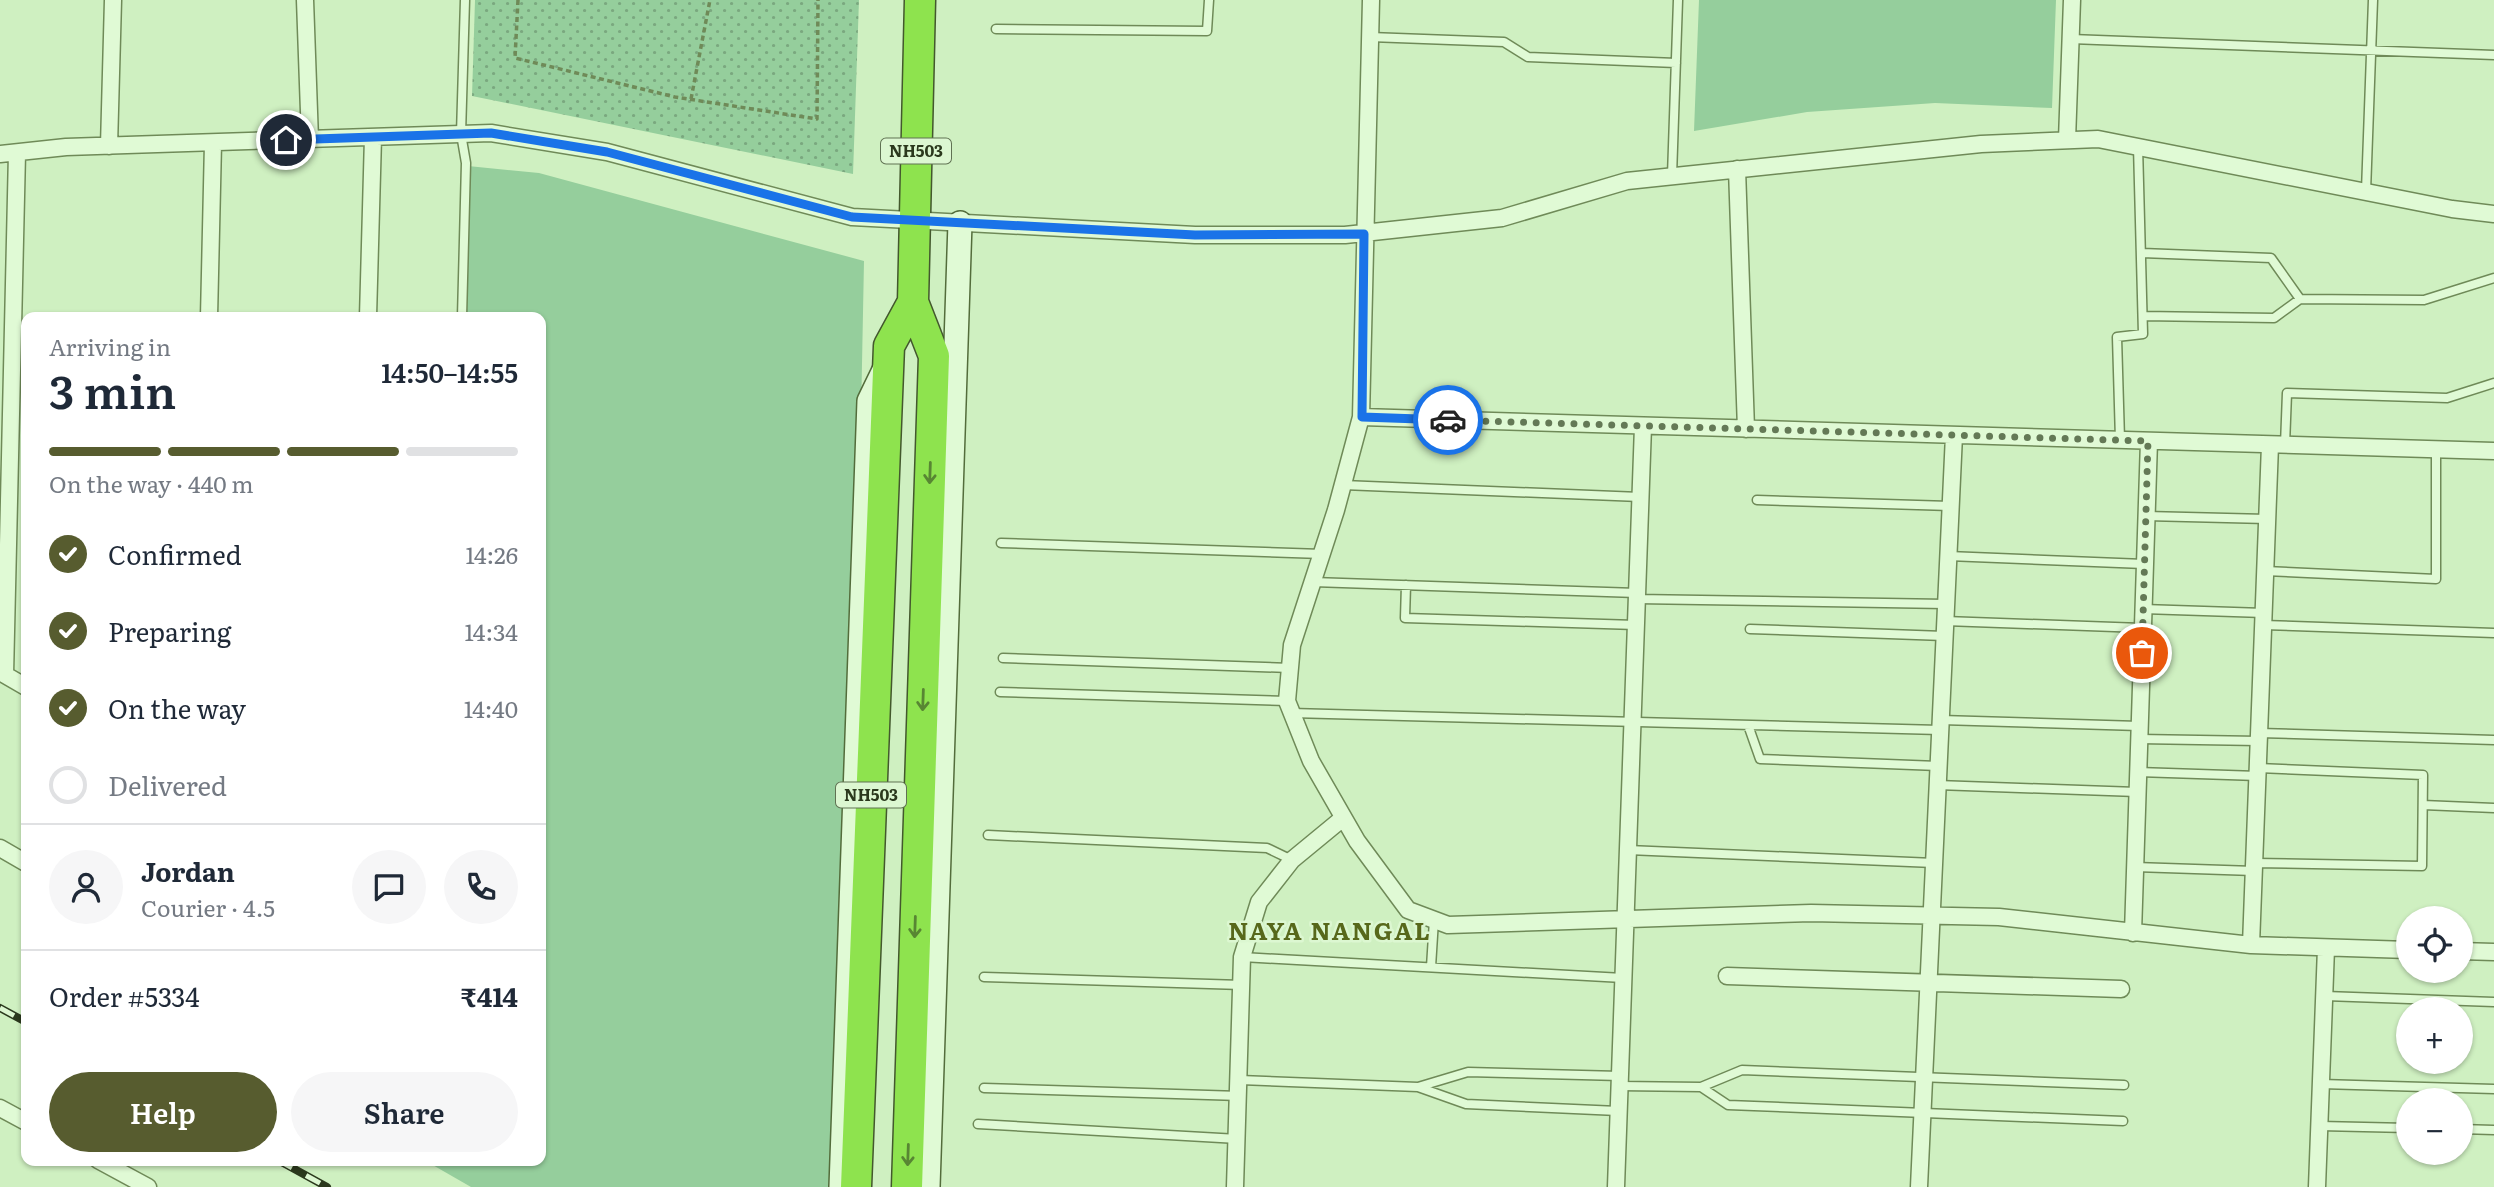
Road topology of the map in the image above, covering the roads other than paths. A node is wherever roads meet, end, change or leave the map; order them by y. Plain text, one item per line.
1 (113, 0) edge
2 (305, 0) edge
3 (465, 0) edge
4 (920, 0) edge
5 (1209, 0) edge
6 (1371, 0) edge
7 (1678, 0) edge
8 (2072, 0) edge
9 (2373, 0) edge
10 (996, 29) dead end
11 (1370, 37) junction
12 (2071, 39) junction
13 (2372, 50) junction
14 (2494, 55) edge
15 (1676, 63) junction
16 (461, 134) junction
17 (373, 138) junction
18 (310, 139) junction
19 (2067, 140) junction
20 (213, 143) junction
21 (109, 146) junction
22 (2138, 146) junction
23 (8, 154) edge
24 (1737, 169) junction
25 (1672, 176) junction
26 (2366, 191) junction
27 (2494, 214) edge
28 (914, 221) junction
29 (960, 223) junction
30 (1364, 234) junction
31 (2141, 253) junction
32 (2494, 278) edge
33 (2300, 299) junction
34 (913, 302) junction
35 (209, 312) edge
36 (368, 312) edge
37 (462, 312) edge
38 (2143, 316) junction
39 (888, 361) junction
40 (934, 365) junction
41 (2494, 383) edge
42 (954, 399) junction
43 (1362, 417) junction
44 (1643, 426) junction
45 (1746, 429) junction
46 (1954, 435) junction
47 (2120, 440) junction
48 (2148, 441) junction
49 (2278, 445) junction
50 (2436, 450) junction
51 (2494, 452) edge
52 (1343, 485) junction
53 (1640, 497) junction
54 (1757, 500) dead end
55 (1950, 506) junction
56 (2146, 516) junction
57 (2267, 519) junction
58 (1001, 543) dead end
59 (1322, 554) junction
60 (1948, 556) junction
61 (2144, 564) junction
62 (2265, 571) junction
63 (1313, 582) junction
64 (1406, 585) junction
65 (1637, 596) junction
66 (1946, 604) junction
67 (2143, 609) junction
68 (2263, 619) junction
69 (1636, 625) junction
70 (1945, 628) junction
71 (2142, 628) junction
72 (1750, 629) dead end
73 (2494, 633) edge
74 (1003, 657) dead end
75 (1290, 668) junction
76 (2, 673) edge
77 (21, 684) edge
78 (1000, 692) dead end
79 (1289, 707) junction
80 (1632, 721) junction
81 (1748, 725) junction
82 (1940, 725) junction
83 (2139, 733) junction
84 (2259, 737) junction
85 (2494, 740) edge
86 (1938, 766) junction
87 (2138, 772) junction
88 (2258, 772) junction
89 (1937, 785) junction
90 (2137, 792) junction
91 (2423, 805) junction
92 (2494, 808) edge
93 (1343, 818) junction
94 (988, 835) dead end
95 (0, 848) edge
96 (1628, 850) junction
97 (21, 860) edge
98 (1292, 860) junction
99 (1934, 863) junction
100 (2135, 867) junction
101 (2254, 867) junction
102 (1932, 915) junction
103 (1434, 920) junction
104 (1626, 920) junction
105 (2133, 933) junction
106 (2251, 946) junction
107 (2326, 948) junction
108 (2396, 950) edge
109 (2473, 951) edge
110 (2494, 952) edge
111 (1242, 957) junction
112 (1431, 967) junction
113 (1727, 976) dead end
114 (984, 977) dead end
115 (1623, 978) junction
116 (1928, 983) junction
117 (1242, 985) junction
118 (2121, 989) dead end
119 (2325, 996) junction
120 (2494, 1002) edge
121 (1924, 1076) junction
122 (1619, 1081) junction
123 (2321, 1084) junction
124 (2124, 1085) dead end
125 (1418, 1087) junction
126 (1701, 1087) junction
127 (984, 1088) dead end
128 (1240, 1088) junction
129 (2494, 1089) edge
130 (0, 1108) edge
131 (1618, 1111) junction
132 (1922, 1112) junction
133 (21, 1119) edge
134 (2123, 1121) dead end
135 (978, 1124) dead end
136 (2320, 1126) junction
137 (2396, 1128) edge
138 (2473, 1129) edge
139 (2494, 1130) edge
140 (1238, 1139) junction
141 (109, 1166) edge
142 (148, 1187) edge
143 (841, 1187) edge
144 (856, 1187) edge
145 (907, 1187) edge
146 (928, 1187) edge
147 (1235, 1187) edge
148 (1616, 1187) edge
149 (1919, 1187) edge
150 (2317, 1187) edge

1 - 21 street
2 - 18 street
3 - 16 lane
4 - 28 highway, NH503
5 - 10 lane
6 - 11 street
7 - 15 lane
8 - 12 street
9 - 13 lane
11 - 15 lane
11 - 30 street
12 - 13 lane
12 - 19 street
13 - 14 lane
13 - 26 lane
15 - 25 lane
16 - 17 street
16 - 28 street
16 - 37 lane
17 - 18 street
17 - 36 street
18 - 20 street
19 - 22 street
19 - 24 street
20 - 21 street
20 - 35 street
21 - 23 street
22 - 26 street
22 - 31 lane
23 - 76 street
24 - 25 street
24 - 45 street
25 - 30 street
26 - 27 street
28 - 29 street
28 - 34 highway, NH503
29 - 30 street
29 - 42 street
30 - 43 street
31 - 33 lane
31 - 38 lane
32 - 33 lane
33 - 38 lane
34 - 39 highway, NH503
34 - 40 highway, NH503
38 - 47 lane
39 - 143 street
39 - 144 highway, NH503
40 - 42 street
40 -> 145 highway, NH503
41 - 49 lane
42 - 146 street
43 - 44 street
43 - 52 street
44 - 45 street
44 - 53 street
45 - 46 street
46 - 47 street
46 - 55 street
47 - 48 street
48 - 49 street
48 - 56 street
49 - 50 street
49 - 57 street
50 - 51 street
50 - 62 lane
52 - 53 lane
52 - 59 street
53 - 65 street
54 - 55 lane
55 - 60 street
56 - 57 lane
56 - 61 street
57 - 62 street
58 - 59 lane
59 - 63 street
60 - 61 lane
60 - 66 street
61 - 67 street
62 - 68 street
63 - 64 lane
63 - 75 street
64 - 65 lane
64 - 69 lane
65 - 66 lane
65 - 69 street
66 - 70 street
67 - 68 lane
67 - 71 street
68 - 73 lane
68 - 84 street
69 - 80 street
70 - 71 lane
70 - 72 lane
70 - 82 street
71 - 83 street
74 - 75 lane
75 - 79 street
76 - 77 street
78 - 79 lane
79 - 80 lane
79 - 93 street
80 - 81 lane
80 - 96 street
81 - 82 lane
81 - 86 lane
82 - 83 lane
82 - 86 street
83 - 84 lane
83 - 87 street
84 - 85 lane
84 - 88 street
86 - 89 street
87 - 88 lane
87 - 90 street
88 - 91 lane
88 - 101 street
89 - 90 lane
89 - 99 street
90 - 100 street
91 - 92 lane
91 - 101 lane
93 - 98 street
93 - 103 street
94 - 98 lane
95 - 97 street
96 - 99 lane
96 - 104 street
98 - 111 street
99 - 102 street
100 - 101 lane
100 - 105 street
101 - 106 street
102 - 104 street
102 - 105 street
102 - 116 street
103 - 104 street
103 - 112 lane
104 - 115 street
105 - 106 street
106 - 107 street
107 - 108 street
107 - 119 street
109 - 110 street
111 - 112 lane
111 - 117 street
112 - 115 lane
113 - 116 street
114 - 117 lane
115 - 122 street
116 - 118 street
116 - 121 street
117 - 128 street
119 - 120 lane
119 - 123 street
121 - 124 lane
121 - 126 lane
121 - 132 street
122 - 125 lane
122 - 126 lane
122 - 131 street
123 - 129 lane
123 - 136 street
125 - 128 lane
125 - 131 lane
126 - 132 lane
127 - 128 lane
128 - 140 street
130 - 133 street
131 - 148 street
132 - 134 lane
132 - 149 street
135 - 140 lane
136 - 137 lane
136 - 150 street
138 - 139 lane
140 - 147 street
141 - 142 street

